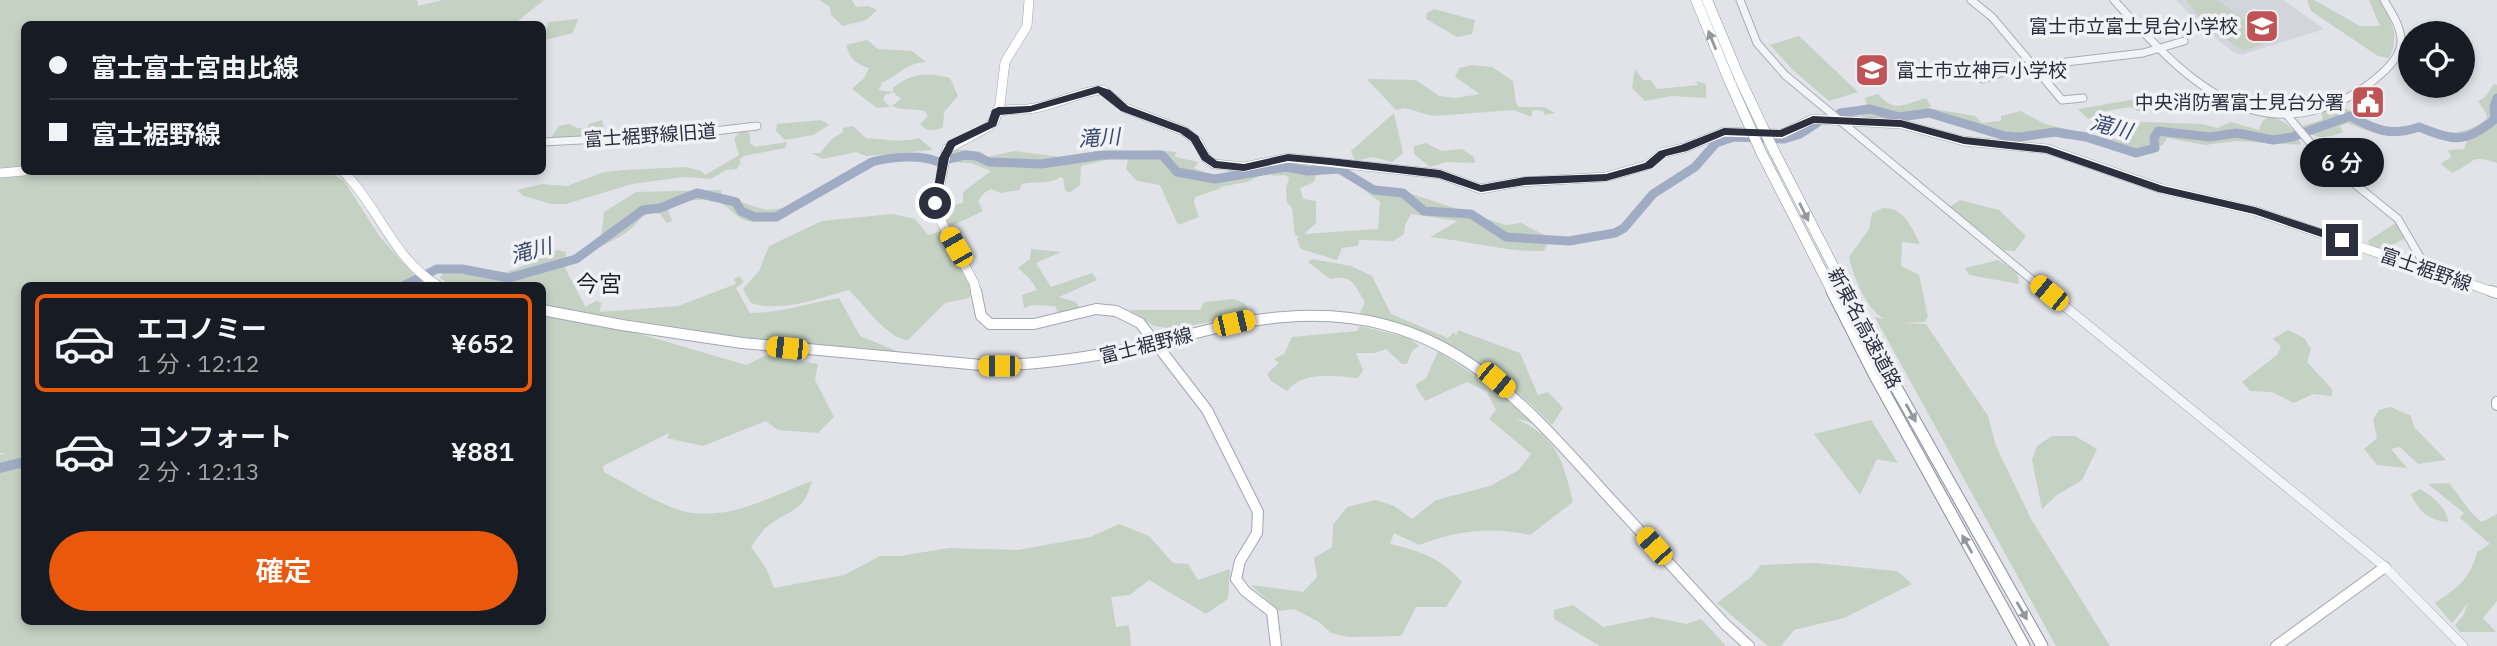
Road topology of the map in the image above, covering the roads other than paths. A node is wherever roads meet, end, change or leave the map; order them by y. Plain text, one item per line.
1 (1029, 0) edge
2 (1696, 0) edge
3 (1707, 0) edge
4 (1740, 0) edge
5 (1971, 0) edge
6 (2114, 0) edge
7 (2384, 0) edge
8 (2184, 41) dead end
9 (2160, 48) junction
10 (2032, 65) junction
11 (1734, 79) junction
12 (1983, 79) dead end
13 (2083, 98) dead end
14 (996, 113) junction
15 (2286, 114) junction
16 (1842, 122) junction
17 (757, 126) dead end
18 (546, 142) edge
19 (1767, 152) junction
20 (21, 170) edge
21 (0, 173) edge
22 (347, 175) edge
23 (2427, 269) junction
24 (431, 282) edge
25 (2497, 294) edge
26 (546, 311) edge
27 (1155, 343) junction
28 (2385, 567) junction
29 (1276, 646) edge
30 (1749, 646) edge
31 (2024, 646) edge
32 (2042, 646) edge
33 (2276, 646) edge
34 (2463, 646) edge

1 - 14 main road
11 -> 2 highway, 新東名高速道路
3 - 11 highway, 新東名高速道路
4 - 16 street
5 - 10 street
6 - 9 street
7 - 15 street
8 - 9 street
9 - 10 street
9 - 15 street
10 - 12 street
10 - 13 street
11 - 19 highway, 新東名高速道路, bridge
14 - 16 main road, 富士裾野線
14 - 27 main road
15 - 23 street
16 - 23 main road, 富士裾野線
16 - 28 street
17 - 18 street, 富士裾野線旧道
31 -> 19 highway, 新東名高速道路
19 -> 32 highway, 新東名高速道路
20 - 21 main road
22 - 24 main road
23 - 25 main road, 富士裾野線
26 - 27 main road, 富士裾野線
27 - 29 main road
27 - 30 main road, 富士裾野線
28 - 33 main road
28 - 34 street

